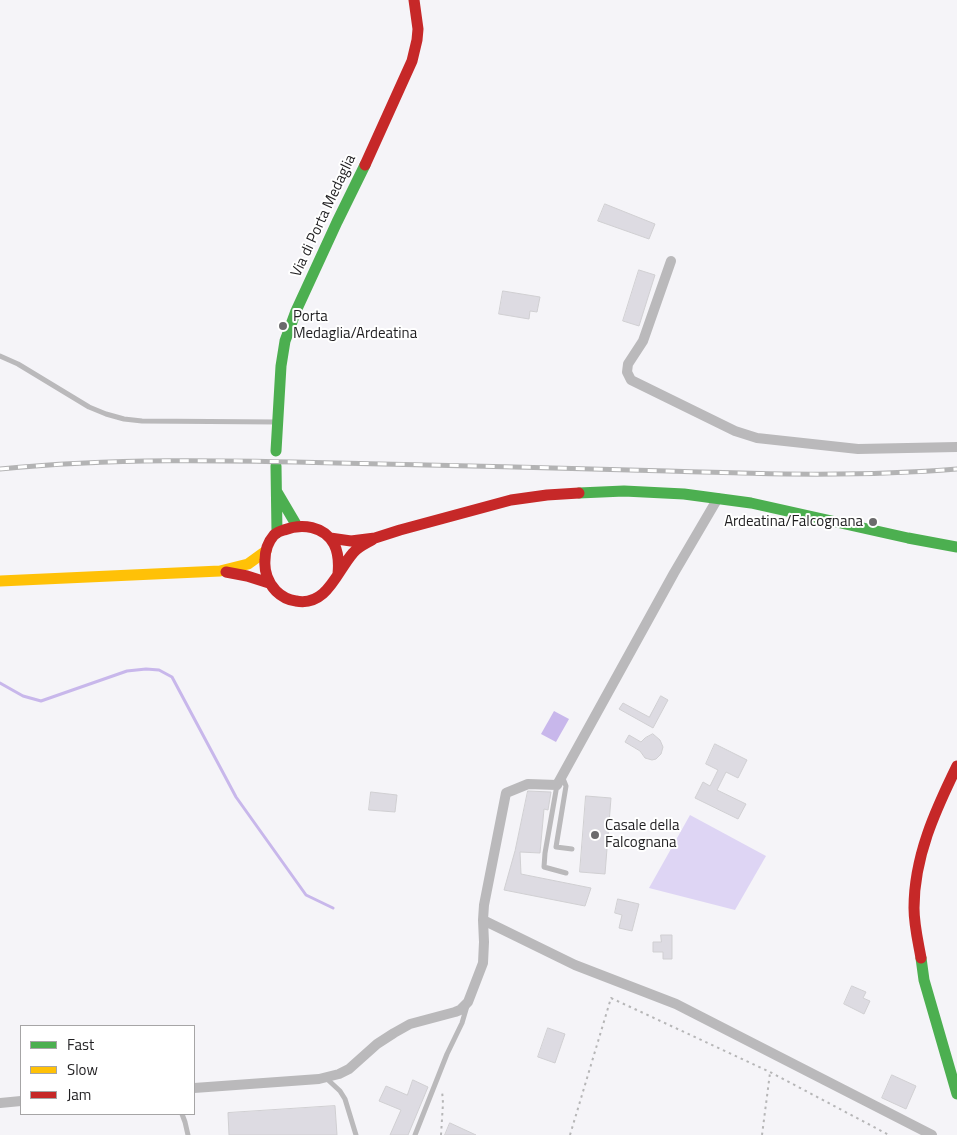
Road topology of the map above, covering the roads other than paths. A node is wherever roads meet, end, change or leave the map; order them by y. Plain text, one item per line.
1 (414, 0) edge
2 (671, 261) dead end
3 (0, 356) edge
4 (277, 422) junction
5 (957, 447) edge
6 (276, 451) dead end
7 (276, 466) dead end
8 (276, 490) junction
9 (718, 498) junction
10 (297, 526) junction
11 (276, 534) junction
12 (330, 538) junction
13 (375, 538) junction
14 (957, 547) edge
15 (266, 551) junction
16 (220, 571) junction
17 (338, 574) junction
18 (0, 581) edge
19 (269, 583) junction
20 (957, 766) edge
21 (560, 780) junction
22 (572, 849) dead end
23 (566, 873) dead end
24 (483, 920) junction
25 (468, 1002) junction
26 (325, 1078) junction
27 (195, 1088) edge
28 (957, 1094) edge
29 (20, 1101) edge
30 (0, 1103) edge
31 (182, 1115) edge
32 (188, 1135) edge
33 (356, 1135) edge
34 (415, 1135) edge
35 (932, 1135) edge

1 - 4 main road, Via di Porta Medaglia
2 - 5 street
3 - 4 lane
4 - 6 main road, Via di Porta Medaglia
7 - 8 main road
8 - 10 main road
8 - 11 main road
9 - 13 main road
9 - 14 main road
9 - 21 street
10 - 11 main road
10 - 12 main road
11 - 15 main road
12 - 13 main road
12 - 17 main road
13 - 17 main road
15 - 16 main road
15 - 19 main road
16 - 18 main road
16 - 19 main road
17 - 19 main road
20 - 28 main road
21 - 22 lane
21 - 23 lane
21 - 24 street
24 - 25 street
24 - 35 street
25 - 26 street
25 - 34 lane
26 - 27 street
26 - 33 lane
29 - 30 street
31 - 32 lane

